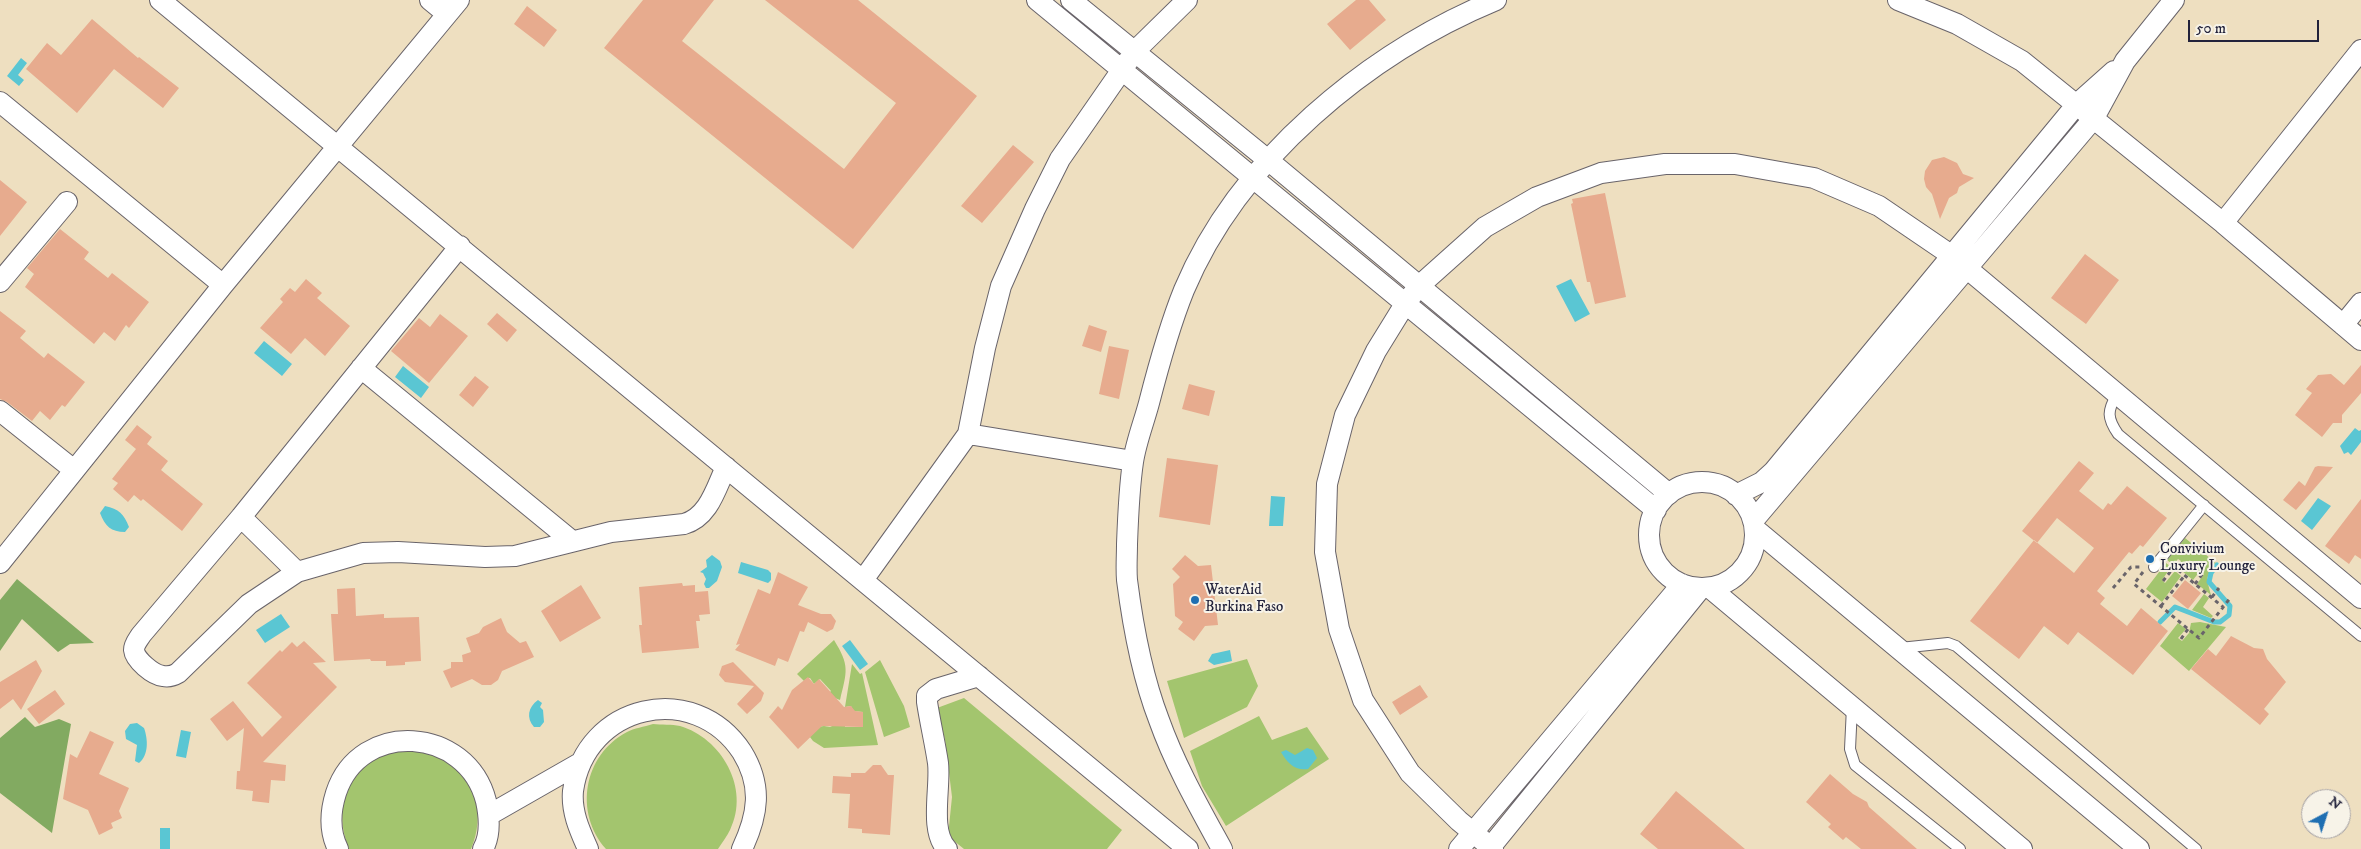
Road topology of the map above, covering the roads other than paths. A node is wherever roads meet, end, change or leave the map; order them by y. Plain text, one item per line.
1 (160, 0) edge
2 (430, 0) edge
3 (1037, 0) edge
4 (1071, 0) edge
5 (1187, 0) edge
6 (1496, 0) edge
7 (1898, 0) edge
8 (2174, 0) edge
9 (453, 7) edge
10 (2361, 50) edge
11 (1135, 51) junction
12 (2125, 61) junction
13 (1121, 70) junction
14 (0, 102) edge
15 (2077, 104) junction
16 (2094, 118) junction
17 (339, 147) junction
18 (1268, 160) junction
19 (1252, 178) junction
20 (67, 202) dead end
21 (2223, 223) junction
22 (460, 246) junction
23 (1951, 254) junction
24 (1968, 268) junction
25 (0, 282) edge
26 (223, 285) junction
27 (1419, 286) junction
28 (2361, 303) edge
29 (1405, 304) junction
30 (2343, 325) junction
31 (2361, 340) edge
32 (361, 368) junction
33 (2117, 394) junction
34 (0, 411) edge
35 (968, 434) junction
36 (1133, 461) junction
37 (726, 467) junction
38 (74, 470) junction
39 (1669, 494) junction
40 (1736, 495) junction
41 (2204, 505) junction
42 (1656, 510) junction
43 (241, 517) junction
44 (1754, 525) junction
45 (572, 541) junction
46 (0, 563) edge
47 (2151, 567) road end
48 (297, 572) junction
49 (863, 580) junction
50 (1682, 584) junction
51 (1705, 588) junction
52 (2361, 598) edge
53 (2361, 636) edge
54 (1898, 648) junction
55 (979, 676) junction
56 (1852, 707) junction
57 (580, 763) junction
58 (489, 815) junction
59 (1473, 832) junction
60 (1491, 848) edge
61 (338, 849) edge
62 (483, 849) edge
63 (588, 849) edge
64 (742, 849) edge
65 (947, 849) edge
66 (1188, 849) edge
67 (1222, 849) edge
68 (1459, 849) edge
69 (1960, 849) edge
70 (2022, 849) edge
71 (2139, 849) edge
72 (2196, 849) edge

1 - 17 street
2 - 9 street
3 - 13 street
4 - 11 street
5 - 11 street
6 - 18 street
7 - 15 street
8 - 12 street
9 - 17 street
10 - 21 street
11 - 13 street
11 - 18 street
12 - 15 street
12 - 16 street
13 - 19 street
13 - 35 street
14 - 26 street
15 - 16 street
15 - 23 street
16 - 21 street
16 - 24 street
17 - 22 street
17 - 26 street
18 - 19 street
18 - 27 street
19 - 29 street
19 - 36 street
20 - 25 street
21 - 30 street
22 - 32 street
22 - 37 street
23 - 24 street
23 - 27 street
23 - 40 street
24 - 33 street
24 - 44 street
26 - 38 street
27 - 29 street
27 - 39 street
28 - 30 street
29 - 42 street
29 - 59 street
30 - 31 street
32 - 43 street
32 - 45 street
33 - 41 lane
33 - 52 street
34 - 38 street
35 - 36 street
35 - 49 street
36 - 67 street
37 - 45 street
37 - 49 street
38 - 46 street
39 - 40 street
39 - 42 street
40 - 44 street
41 - 47 lane
41 - 53 lane
42 - 50 street
43 - 48 street
43 - 48 street
44 - 51 street
44 - 54 street
45 - 48 street
49 - 55 street
50 - 51 street
50 - 59 street
51 - 56 street
51 - 60 street
54 - 71 street
54 - 72 lane
55 - 65 street
55 - 66 street
56 - 69 lane
56 - 70 street
57 - 58 street
57 - 63 street
57 - 64 street
58 - 61 street
58 - 62 street
59 - 60 street
59 - 68 street

